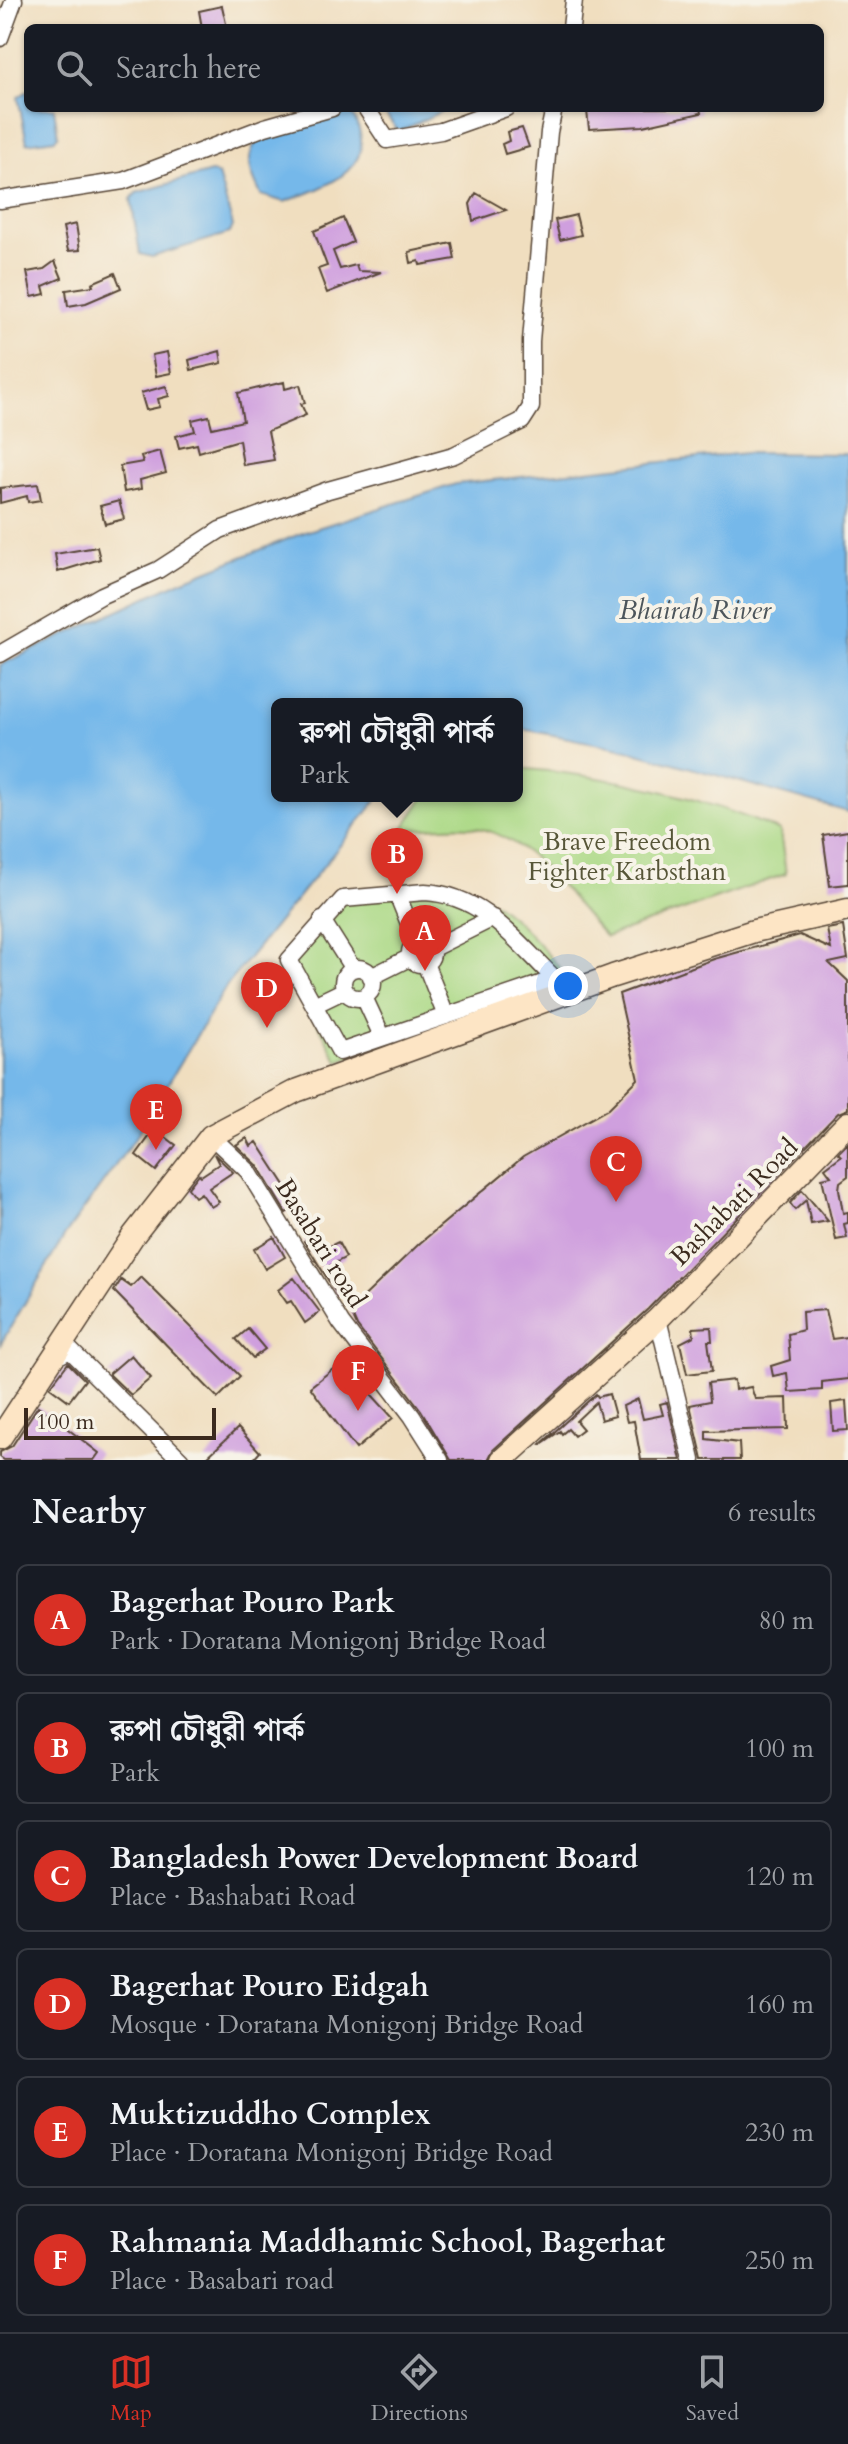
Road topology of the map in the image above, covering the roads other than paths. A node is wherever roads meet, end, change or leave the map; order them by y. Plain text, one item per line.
1 (14, 0) edge
2 (574, 0) edge
3 (571, 24) edge
4 (0, 38) edge
5 (318, 112) edge
6 (369, 112) edge
7 (495, 112) edge
8 (553, 112) edge
9 (0, 200) edge
10 (0, 654) edge
11 (397, 894) junction
12 (848, 910) edge
13 (493, 918) junction
14 (322, 920) junction
15 (421, 953) junction
16 (353, 969) junction
17 (371, 977) junction
18 (345, 990) junction
19 (364, 997) junction
20 (314, 1005) junction
21 (446, 1016) junction
22 (382, 1036) junction
23 (848, 1123) edge
24 (211, 1136) junction
25 (658, 1319) junction
26 (53, 1358) junction
27 (0, 1438) edge
28 (181, 1460) edge
29 (440, 1460) edge
30 (502, 1460) edge
31 (692, 1460) edge

1 - 4 street
2 - 3 street
5 - 9 street
6 - 7 street
8 - 10 street
11 - 13 street
11 - 14 street
11 - 15 street
12 - 24 main road
13 - 15 street
13 - 21 street
14 - 16 street
14 - 20 street
15 - 17 street
15 - 21 street
16 - 17 street
16 - 18 street
17 - 19 street
18 - 19 street
18 - 20 street
19 - 22 street
20 - 22 street
21 - 22 street
23 - 25 main road, Bashabati Road
24 - 26 main road
24 - 29 street, Basabari road
25 - 30 main road, Bashabati Road
25 - 31 street
26 - 27 main road
26 - 28 street

